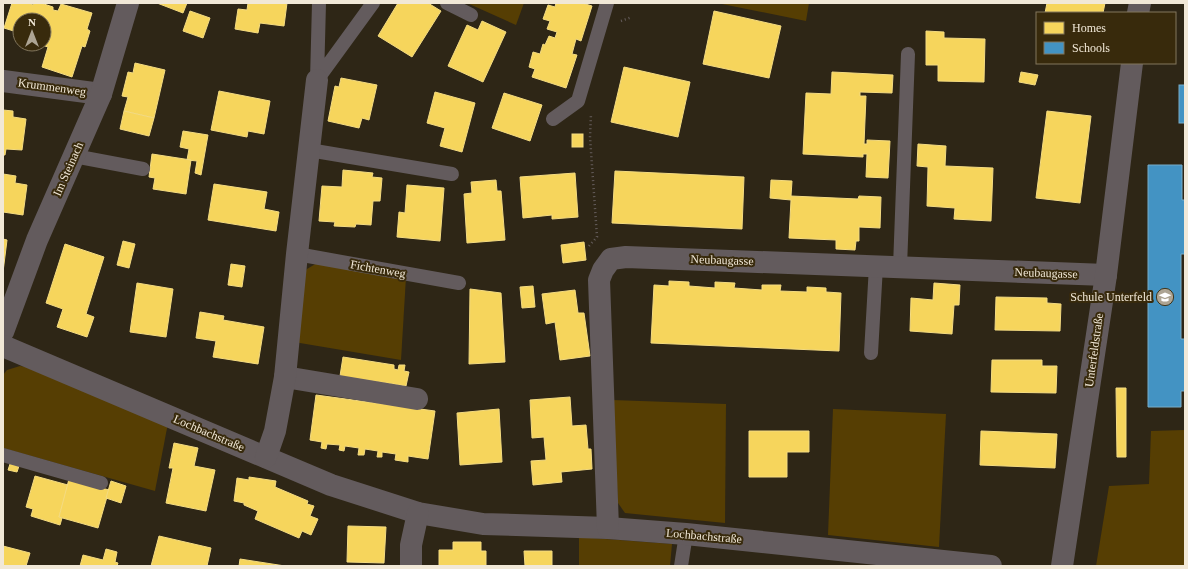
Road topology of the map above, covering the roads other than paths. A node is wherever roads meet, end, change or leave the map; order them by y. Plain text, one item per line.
1 (128, 3) edge
2 (319, 3) edge
3 (373, 3) edge
4 (446, 3) edge
5 (607, 3) edge
6 (471, 15) dead end
7 (908, 54) dead end
8 (1132, 64) edge
9 (317, 80) junction
10 (3, 81) edge
11 (101, 94) junction
12 (553, 120) dead end
13 (309, 150) junction
14 (74, 156) junction
15 (143, 169) dead end
16 (452, 174) dead end
17 (297, 254) junction
18 (876, 266) junction
19 (900, 267) junction
20 (1106, 275) junction
21 (460, 283) dead end
22 (3, 332) edge
23 (3, 346) edge
24 (871, 353) dead end
25 (286, 376) junction
26 (417, 399) dead end
27 (3, 455) edge
28 (266, 457) junction
29 (101, 483) dead end
30 (418, 512) junction
31 (608, 528) junction
32 (686, 534) junction
33 (411, 566) edge
34 (681, 566) edge
35 (991, 566) edge
36 (1062, 566) edge

1 - 11 street, Im Steinach
2 - 9 lane
3 - 9 lane
4 - 6 lane
5 - 12 lane
7 - 19 lane
8 - 20 street, Unterfeldstraße
9 - 13 street
10 - 11 street, Krummenweg
11 - 14 street, Im Steinach
13 - 16 lane
13 - 17 street
14 - 15 lane
14 - 22 street, Im Steinach
17 - 21 lane, Fichtenweg
17 - 25 street
18 - 19 street, Neubaugasse
18 - 24 lane
18 - 31 street, Neubaugasse
19 - 20 street, Neubaugasse
20 - 36 street, Unterfeldstraße
23 - 28 street, Lochbachstraße
25 - 26 street
25 - 28 street
27 - 29 lane
28 - 30 street, Lochbachstraße
30 - 31 street, Lochbachstraße
30 - 33 street
31 - 32 street, Lochbachstraße
32 - 34 lane
32 - 35 street, Lochbachstraße

